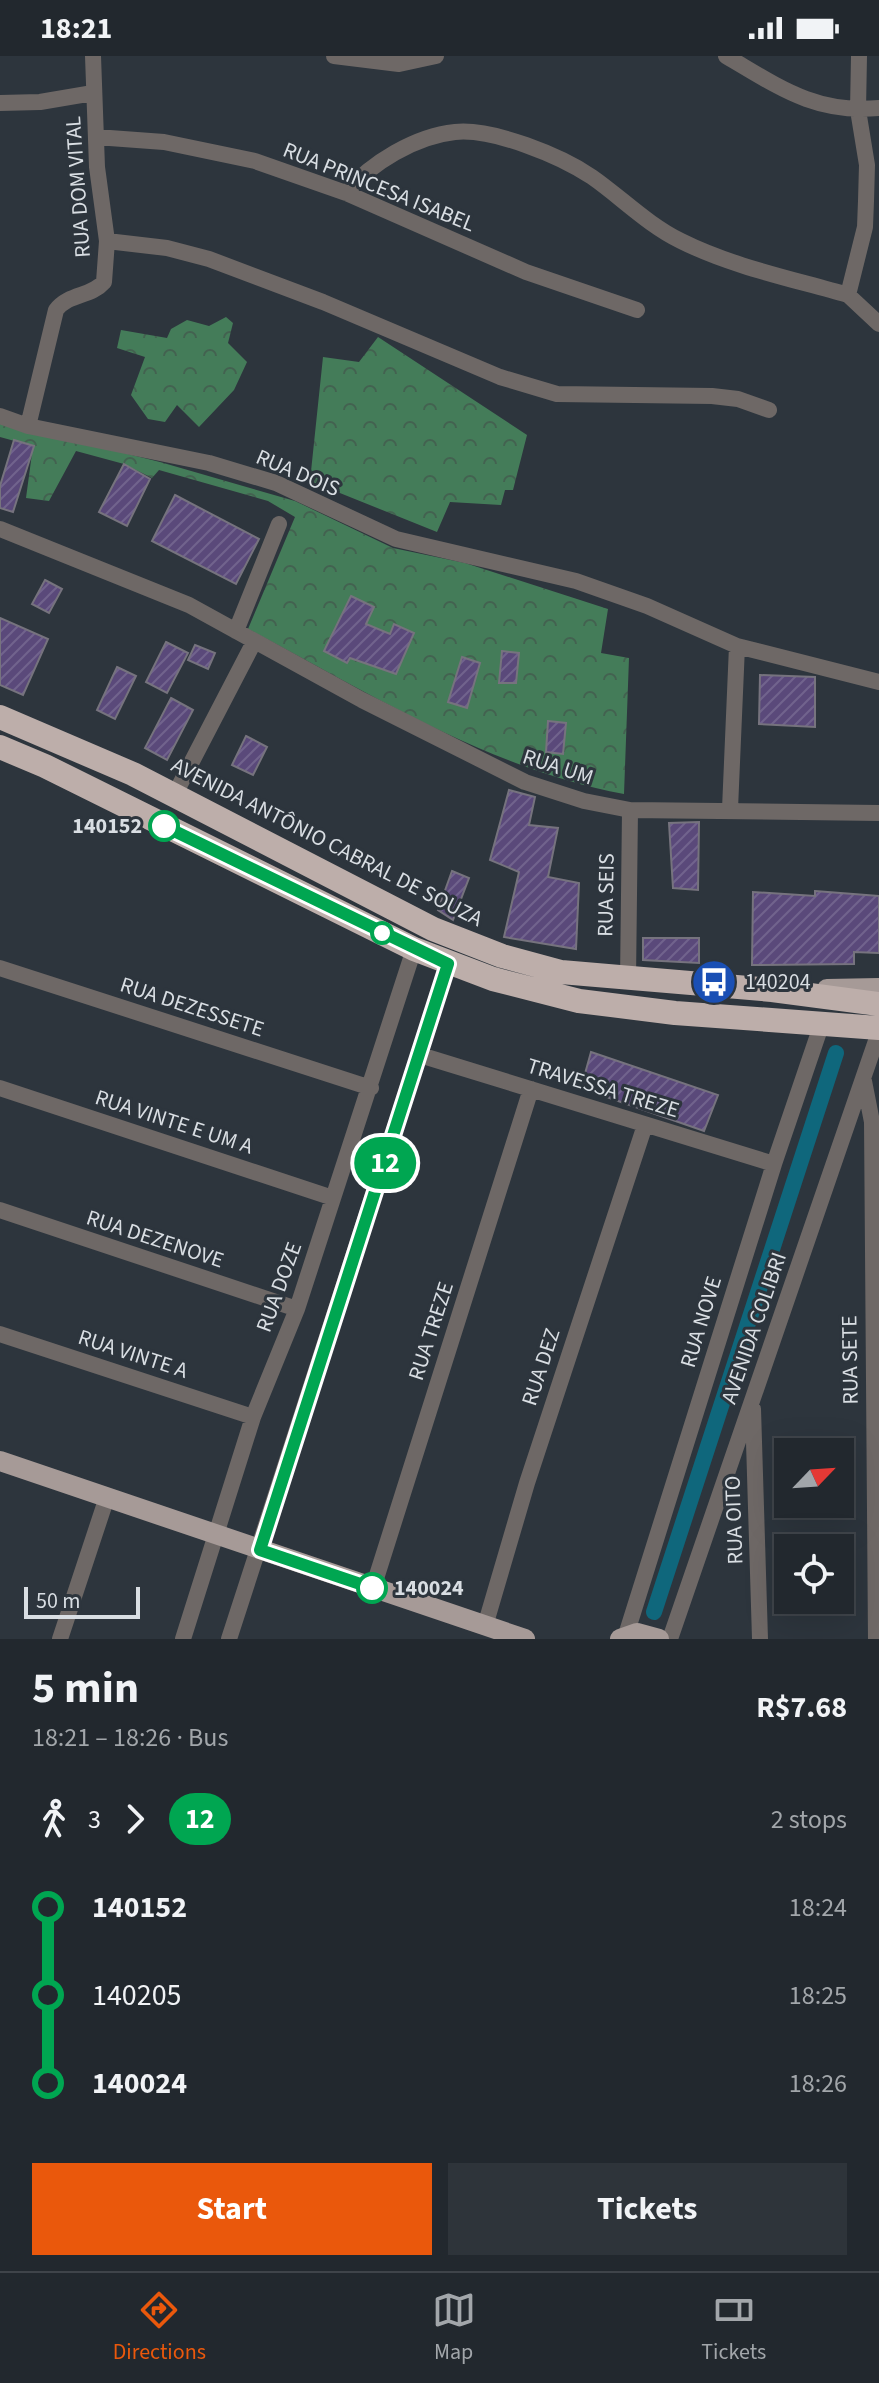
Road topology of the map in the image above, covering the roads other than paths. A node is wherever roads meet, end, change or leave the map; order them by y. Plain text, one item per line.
1 (93, 56) edge
2 (334, 56) edge
3 (436, 56) edge
4 (726, 56) edge
5 (859, 56) edge
6 (93, 93) junction
7 (0, 103) edge
8 (879, 108) edge
9 (858, 110) junction
10 (96, 137) junction
11 (346, 193) junction
12 (872, 201) edge
13 (107, 241) junction
14 (848, 295) junction
15 (637, 310) dead end
16 (879, 324) edge
17 (769, 410) dead end
18 (0, 416) edge
19 (28, 426) junction
20 (279, 524) dead end
21 (0, 529) edge
22 (236, 631) junction
23 (254, 642) junction
24 (737, 646) junction
25 (879, 682) edge
26 (0, 717) edge
27 (0, 747) edge
28 (175, 794) junction
29 (730, 809) junction
30 (630, 810) junction
31 (879, 813) edge
32 (414, 949) junction
33 (448, 964) junction
34 (0, 968) edge
35 (628, 980) junction
36 (879, 988) edge
37 (772, 990) junction
38 (879, 1004) edge
39 (822, 1023) junction
40 (879, 1030) edge
41 (420, 1055) junction
42 (863, 1080) junction
43 (0, 1088) edge
44 (371, 1088) junction
45 (531, 1089) junction
46 (645, 1125) junction
47 (774, 1164) junction
48 (333, 1198) junction
49 (0, 1210) edge
50 (297, 1309) junction
51 (0, 1334) edge
52 (752, 1399) junction
53 (253, 1417) junction
54 (0, 1461) edge
55 (107, 1497) junction
56 (215, 1535) junction
57 (260, 1550) junction
58 (373, 1588) junction
59 (485, 1626) junction
60 (623, 1637) edge
61 (60, 1639) edge
62 (183, 1639) edge
63 (229, 1639) edge
64 (525, 1639) edge
65 (659, 1639) edge
66 (670, 1639) edge
67 (760, 1639) edge
68 (876, 1639) edge

1 - 6 street, RUA DOM VITAL
2 - 3 street
4 - 9 street
5 - 9 street
6 - 7 street
6 - 10 street, RUA DOM VITAL
8 - 9 street
9 - 12 street
10 - 11 street, RUA PRINCESA ISABEL
10 - 13 street, RUA DOM VITAL
11 - 14 street
11 - 15 street, RUA PRINCESA ISABEL
12 - 14 street
13 - 17 street
13 - 19 street, RUA DOM VITAL
14 - 16 street
18 - 19 street, RUA DOIS
19 - 24 street, RUA DOIS
20 - 22 street
21 - 22 street, RUA UM
22 - 23 street, RUA UM
23 - 28 street
23 - 30 street, RUA UM
24 - 25 street
24 - 29 street
26 - 28 highway, AVENIDA ANTÔNIO CABRAL DE SOUZA
27 - 32 highway
28 - 35 highway, AVENIDA ANTÔNIO CABRAL DE SOUZA
29 - 30 street, RUA UM
29 - 31 street, RUA UM
30 - 35 street, RUA SEIS
32 - 33 highway
32 - 44 street, RUA DOZE
33 - 39 highway
33 - 41 street
34 - 44 street, RUA DEZESSETE
35 - 37 highway, AVENIDA ANTÔNIO CABRAL DE SOUZA
36 - 37 main road
37 - 38 highway, AVENIDA ANTÔNIO CABRAL DE SOUZA
39 - 40 highway
39 - 47 street, RUA NOVE
40 - 42 street, AVENIDA COLIBRI
41 - 45 street, TRAVESSA TREZE
41 - 57 street
42 - 52 street, AVENIDA COLIBRI
42 - 68 street, RUA SETE
43 - 48 street, RUA VINTE E UM A
44 - 48 street, RUA DOZE
45 - 46 street, TRAVESSA TREZE
45 - 58 street, RUA TREZE
46 - 47 street, TRAVESSA TREZE
46 - 59 street, RUA DEZ
47 - 60 street, RUA NOVE
48 - 50 street, RUA DOZE
49 - 50 street, RUA DEZENOVE
50 - 53 street, RUA DOZE
51 - 53 street, RUA VINTE A
52 - 66 street, AVENIDA COLIBRI
52 - 67 street, RUA OITO
53 - 56 street, RUA DOZE
54 - 55 main road
55 - 56 main road
55 - 61 street
56 - 57 main road
56 - 62 street, RUA DOZE
57 - 58 main road
57 - 63 street
58 - 59 main road
59 - 64 main road
60 - 65 main road

